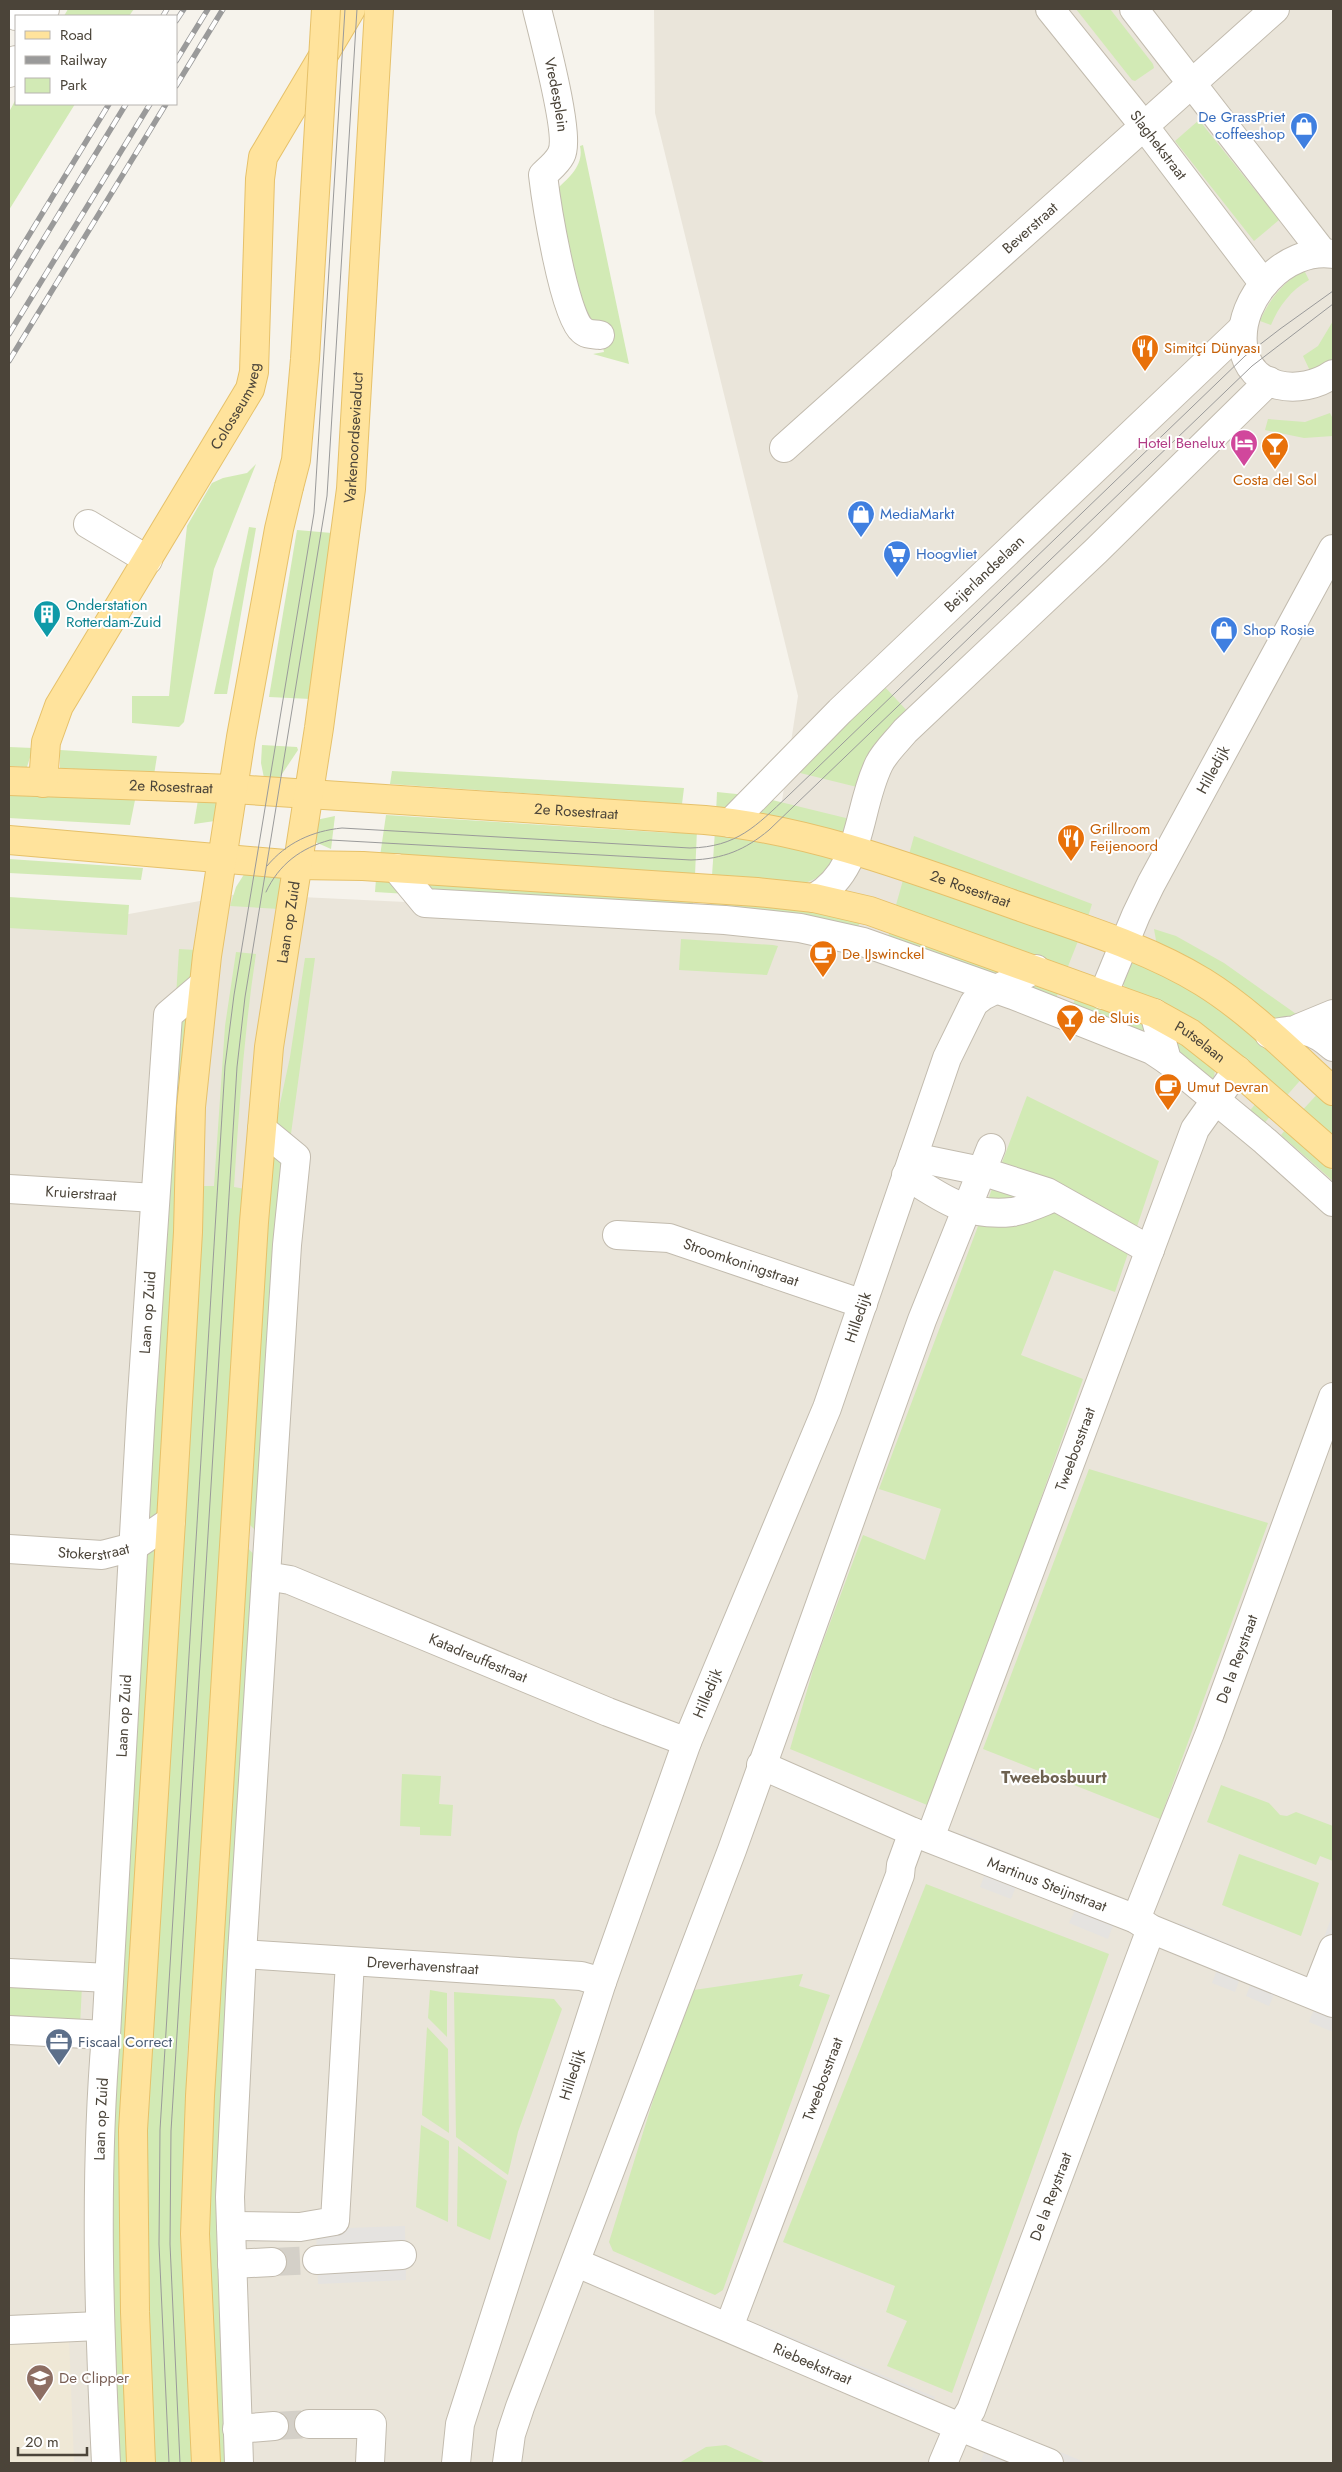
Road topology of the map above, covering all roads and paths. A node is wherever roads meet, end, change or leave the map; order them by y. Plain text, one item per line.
1 (326, 9) edge
2 (351, 9) edge
3 (379, 9) edge
4 (537, 9) edge
5 (1050, 9) edge
6 (1134, 9) edge
7 (1275, 9) edge
8 (15, 62) edge
9 (9, 73) edge
10 (1192, 82) junction
11 (1144, 126) junction
12 (1328, 254) edge
13 (1264, 284) junction
14 (1244, 328) junction
15 (600, 335) dead end
16 (1332, 377) edge
17 (1269, 382) junction
18 (784, 448) dead end
19 (88, 524) dead end
20 (1333, 549) edge
21 (148, 560) junction
22 (9, 781) edge
23 (43, 783) junction
24 (234, 789) junction
25 (308, 794) junction
26 (730, 823) junction
27 (9, 840) edge
28 (853, 850) junction
29 (223, 858) junction
30 (297, 865) junction
31 (396, 868) junction
32 (814, 898) junction
33 (1124, 944) junction
34 (1036, 969) junction
35 (203, 985) junction
36 (997, 989) junction
37 (1104, 994) junction
38 (1154, 1013) junction
39 (1333, 1014) edge
40 (1299, 1028) junction
41 (1270, 1034) junction
42 (1333, 1047) edge
43 (1167, 1060) junction
44 (1237, 1070) junction
45 (1333, 1091) edge
46 (1215, 1098) junction
47 (262, 1129) junction
48 (1333, 1154) edge
49 (986, 1160) junction
50 (910, 1166) junction
51 (9, 1189) edge
52 (1055, 1196) junction
53 (155, 1198) junction
54 (1333, 1202) edge
55 (966, 1209) junction
56 (617, 1235) dead end
57 (1150, 1250) junction
58 (863, 1304) junction
59 (1333, 1397) edge
60 (172, 1521) junction
61 (234, 1523) junction
62 (133, 1547) junction
63 (9, 1549) edge
64 (267, 1565) junction
65 (687, 1742) junction
66 (761, 1765) junction
67 (922, 1835) junction
68 (1144, 1924) junction
69 (1333, 1949) edge
70 (242, 1954) junction
71 (350, 1962) junction
72 (9, 1973) edge
73 (109, 1978) junction
74 (602, 1982) junction
75 (1324, 1999) edge
76 (9, 2030) edge
77 (106, 2035) junction
78 (231, 2226) junction
79 (402, 2255) dead end
80 (317, 2260) tunnel mouth
81 (272, 2262) tunnel mouth
82 (577, 2263) junction
83 (232, 2264) junction
84 (99, 2326) junction
85 (729, 2327) junction
86 (9, 2330) edge
87 (310, 2424) tunnel mouth
88 (274, 2426) tunnel mouth
89 (960, 2427) junction
90 (237, 2429) junction
91 (106, 2463) edge
92 (141, 2463) edge
93 (206, 2463) edge
94 (239, 2463) edge
95 (370, 2463) edge
96 (456, 2463) edge
97 (507, 2463) edge
98 (943, 2463) edge
99 (1049, 2463) edge

1 - 24 main road, bridge
2 - 21 main road, Colosseumweg
3 - 25 main road, Varkenoordseviaduct
4 - 15 street, Vredesplein
5 - 11 street, Slaghekstraat
6 - 10 street
7 - 10 street, Beverstraat
8 - 9 street
10 - 11 street, Beverstraat
10 - 12 street
11 - 13 street, Slaghekstraat
11 - 18 street, Beverstraat
12 - 13 street
13 - 14 street
14 - 17 street
14 - 26 street, Beijerlandselaan
16 - 17 street
17 - 28 street
19 - 21 street
20 - 33 street, Hilledijk
21 - 23 main road, Colosseumweg
22 - 23 main road, 2e Rosestraat
23 - 24 main road, 2e Rosestraat
24 - 25 main road, 2e Rosestraat
24 - 29 main road
25 - 26 main road, 2e Rosestraat
25 - 30 main road, Varkenoordseviaduct
26 - 28 main road, 2e Rosestraat
27 - 29 main road
28 - 32 street
28 - 33 main road, 2e Rosestraat
29 - 30 main road
29 - 35 main road
30 - 31 main road
30 - 47 main road, Laan op Zuid
31 - 32 main road
31 - 36 street
32 - 34 main road
33 - 37 street, Hilledijk
33 - 41 main road
34 - 36 street, Hilledijk
34 - 37 main road
35 - 53 street, Laan op Zuid
35 - 60 main road
36 - 43 street
36 - 50 street, Hilledijk
37 - 38 main road, Putselaan
38 - 43 street, Putselaan
38 - 44 main road, Putselaan
39 - 40 street
40 - 41 street
40 - 42 street
41 - 45 main road
43 - 46 street
44 - 46 street, Tweebosstraat
44 - 48 main road, Putselaan
46 - 54 street
46 - 57 street, Tweebosstraat
47 - 61 main road, Laan op Zuid
47 - 64 street
49 - 50 street
49 - 52 street
49 - 55 street
50 - 55 street
50 - 58 street, Hilledijk
51 - 53 street, Kruierstraat
52 - 55 street
52 - 57 street
53 - 62 street, Laan op Zuid
55 - 66 street
56 - 58 street, Stroomkoningstraat
57 - 67 street, Tweebosstraat
58 - 65 street, Hilledijk
59 - 68 street, De la Reystraat
60 - 62 street, Stokerstraat
60 - 92 main road
61 - 64 street
61 - 93 main road, Laan op Zuid
62 - 63 street, Stokerstraat
62 - 73 street, Laan op Zuid
64 - 65 street, Katadreuffestraat
64 - 70 street
65 - 74 street, Hilledijk
66 - 67 street, Martinus Steijnstraat
66 - 82 street
67 - 68 street, Martinus Steijnstraat
67 - 85 street, Tweebosstraat
68 - 75 street, Martinus Steijnstraat
68 - 89 street, De la Reystraat
69 - 75 street
70 - 71 street, Dreverhavenstraat
70 - 78 street
71 - 74 street, Dreverhavenstraat
71 - 78 street
72 - 73 street
73 - 77 street, Laan op Zuid
74 - 96 street, Hilledijk
76 - 77 street
77 - 84 street, Laan op Zuid
78 - 83 street
79 - 80 street
81 - 83 street
82 - 85 street, Riebeekstraat
82 - 97 street
83 - 90 street
84 - 86 street
84 - 91 street, Laan op Zuid
85 - 89 street, Riebeekstraat
87 - 95 street
88 - 90 street
89 - 98 street, De la Reystraat
89 - 99 street, Riebeekstraat
90 - 94 street

